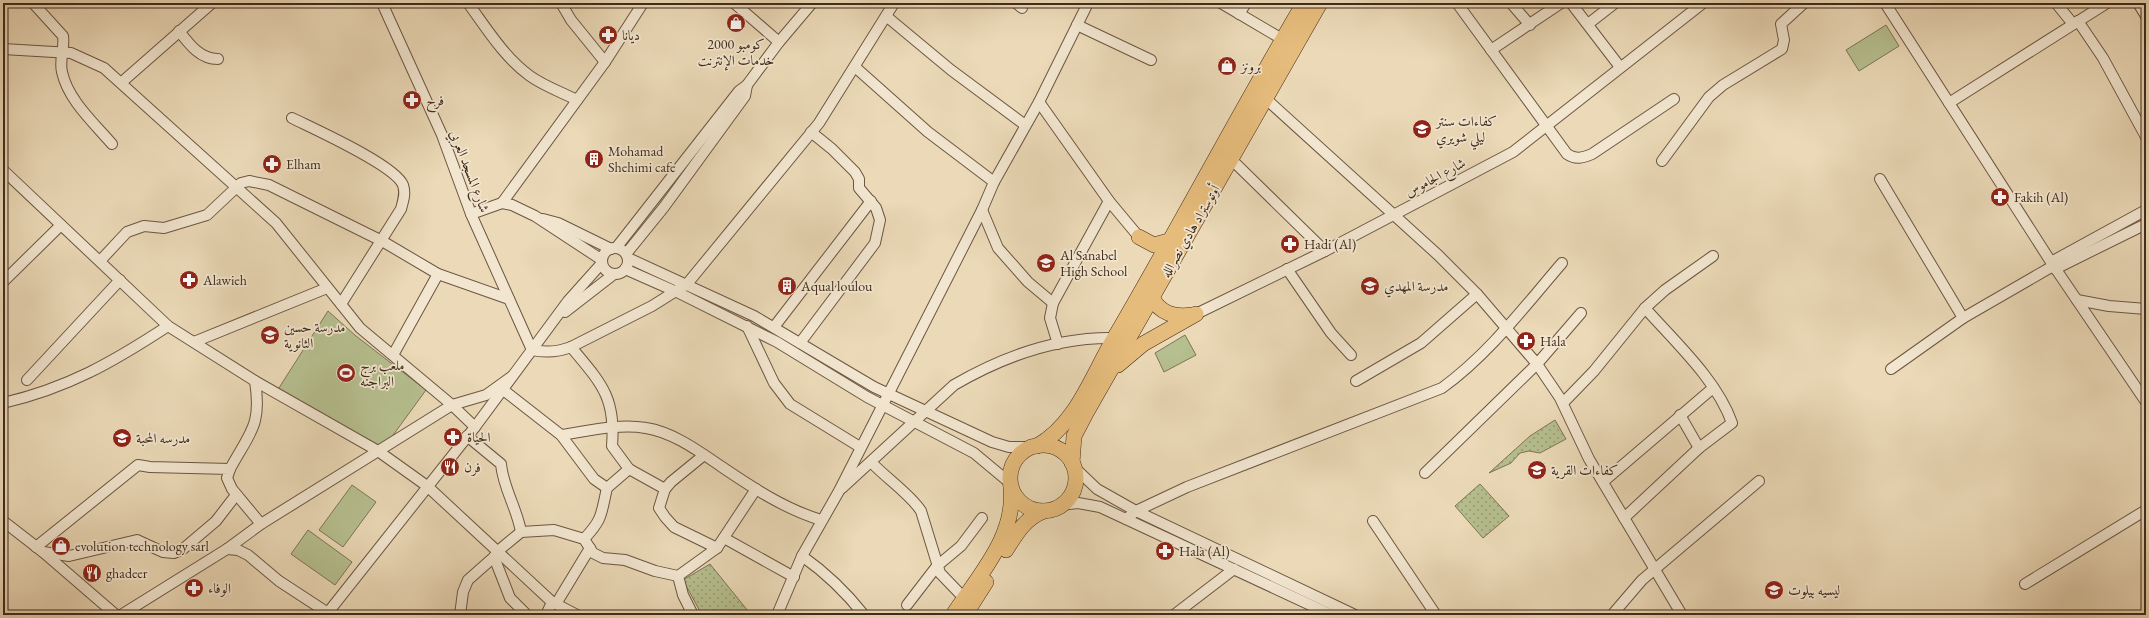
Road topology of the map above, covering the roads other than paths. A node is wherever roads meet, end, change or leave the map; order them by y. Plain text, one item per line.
1 (34, 3) edge
2 (212, 3) edge
3 (382, 3) edge
4 (468, 3) edge
5 (561, 3) edge
6 (643, 3) edge
7 (734, 3) edge
8 (812, 3) edge
9 (894, 3) edge
10 (1088, 3) edge
11 (1221, 3) edge
12 (1246, 3) edge
13 (1304, 3) edge
14 (1320, 3) edge
15 (1457, 3) edge
16 (1511, 3) edge
17 (1561, 3) edge
18 (1571, 3) edge
19 (1615, 3) edge
20 (1704, 3) edge
21 (1804, 3) edge
22 (1885, 3) edge
23 (2056, 3) edge
24 (2107, 3) edge
25 (2138, 3) edge
26 (1239, 14) junction
27 (886, 16) junction
28 (2146, 16) edge
29 (2076, 22) junction
30 (1530, 24) junction
31 (1588, 24) junction
32 (1076, 25) junction
33 (179, 31) junction
34 (1282, 39) junction
35 (779, 42) junction
36 (3, 49) edge
37 (1491, 50) junction
38 (62, 52) junction
39 (218, 59) dead end
40 (1151, 60) dead end
41 (605, 62) junction
42 (855, 67) junction
43 (1620, 67) junction
44 (122, 82) junction
45 (747, 85) junction
46 (1265, 98) junction
47 (1674, 99) dead end
48 (577, 100) junction
49 (1039, 102) junction
50 (1949, 103) junction
51 (292, 118) dead end
52 (1025, 125) junction
53 (1546, 126) junction
54 (812, 132) junction
55 (2146, 137) edge
56 (112, 144) dead end
57 (1231, 159) junction
58 (1662, 161) dead end
59 (3, 170) edge
60 (1880, 179) dead end
61 (994, 182) junction
62 (236, 185) junction
63 (871, 201) junction
64 (1109, 201) junction
65 (502, 203) junction
66 (982, 210) junction
67 (2146, 210) edge
68 (471, 214) junction
69 (1394, 215) junction
70 (535, 216) junction
71 (2146, 224) edge
72 (61, 225) junction
73 (1139, 237) junction
74 (1172, 240) junction
75 (382, 241) junction
76 (613, 248) junction
77 (1325, 251) junction
78 (627, 256) junction
79 (1713, 256) dead end
80 (100, 261) junction
81 (602, 261) junction
82 (1562, 263) dead end
83 (2053, 266) junction
84 (1156, 268) junction
85 (625, 269) junction
86 (1287, 269) junction
87 (438, 274) junction
88 (614, 274) junction
89 (120, 280) junction
90 (3, 282) edge
91 (687, 284) junction
92 (327, 288) junction
93 (677, 292) junction
94 (1477, 294) junction
95 (1152, 297) junction
96 (509, 299) junction
97 (2077, 300) junction
98 (1053, 303) junction
99 (341, 304) junction
100 (1645, 308) junction
101 (2146, 309) edge
102 (1581, 313) dead end
103 (1196, 314) junction
104 (1963, 318) junction
105 (552, 325) junction
106 (168, 326) junction
107 (746, 326) junction
108 (774, 327) junction
109 (1506, 327) junction
110 (1114, 338) junction
111 (194, 342) junction
112 (800, 343) junction
113 (1058, 344) junction
114 (571, 347) junction
115 (532, 350) junction
116 (393, 355) junction
117 (1351, 355) dead end
118 (1537, 364) junction
119 (1891, 369) dead end
120 (511, 377) junction
121 (1105, 377) junction
122 (27, 380) dead end
123 (255, 381) junction
124 (1356, 381) dead end
125 (1713, 388) junction
126 (502, 389) junction
127 (888, 394) junction
128 (3, 402) edge
129 (2146, 402) edge
130 (1563, 403) junction
131 (452, 405) junction
132 (882, 405) junction
133 (926, 410) junction
134 (1680, 416) junction
135 (915, 422) junction
136 (475, 427) junction
137 (614, 428) junction
138 (561, 435) junction
139 (467, 436) junction
140 (1034, 446) junction
141 (860, 447) junction
142 (1699, 448) junction
143 (378, 452) junction
144 (704, 455) junction
145 (871, 462) junction
146 (1074, 466) junction
147 (230, 469) junction
148 (629, 469) junction
149 (1425, 473) dead end
150 (1759, 481) dead end
151 (1603, 482) junction
152 (1011, 485) junction
153 (427, 486) junction
154 (606, 488) junction
155 (665, 489) junction
156 (756, 489) junction
157 (839, 491) junction
158 (236, 495) junction
159 (1061, 505) junction
160 (2146, 510) edge
161 (1044, 511) junction
162 (1136, 511) junction
163 (982, 518) dead end
164 (1624, 518) junction
165 (1126, 519) junction
166 (821, 520) junction
167 (1373, 521) dead end
168 (261, 524) junction
169 (5, 525) edge
170 (521, 532) junction
171 (724, 538) junction
172 (587, 544) junction
173 (717, 548) junction
174 (227, 549) junction
175 (40, 550) junction
176 (496, 554) junction
177 (802, 556) junction
178 (937, 566) junction
179 (1234, 568) junction
180 (1654, 570) junction
181 (678, 576) junction
182 (794, 577) junction
183 (2025, 584) dead end
184 (964, 598) junction
185 (554, 603) junction
186 (907, 605) dead end
187 (328, 614) edge
188 (116, 615) edge
189 (121, 615) edge
190 (460, 615) edge
191 (527, 615) edge
192 (546, 615) edge
193 (577, 615) edge
194 (693, 615) edge
195 (777, 615) edge
196 (864, 615) edge
197 (953, 615) edge
198 (965, 615) edge
199 (1174, 615) edge
200 (1332, 615) edge
201 (1355, 615) edge
202 (1436, 615) edge
203 (1612, 615) edge
204 (1682, 615) edge

1 - 38 street
2 - 33 street
3 - 68 street, شارع المسجد العربي
4 - 48 street
5 - 41 street
6 - 41 street
7 - 35 street
8 - 35 street
9 - 27 street
10 - 32 street
11 - 26 street
12 - 26 street
13 - 34 highway, أوتوستراد هادي نصرالله
14 - 46 highway, أوتوستراد هادي نصرالله
15 - 37 street
16 - 30 street
17 - 30 street
18 - 31 street
19 - 31 street
20 - 43 street, شارع الجاموس
21 - 58 street
22 - 50 street
23 - 29 street
24 - 29 street
25 - 28 street
26 - 34 street
27 - 42 street
27 - 52 street
29 - 50 street
29 - 55 street
30 - 37 street
31 - 43 street
32 - 40 street
32 - 49 street
33 - 39 street
33 - 44 street
34 - 74 highway, أوتوستراد هادي نصرالله
35 - 45 street
36 - 38 street
37 - 53 street
38 - 44 street
38 - 56 street
41 - 48 street
42 - 54 street
42 - 61 street
43 - 53 street, شارع الجاموس
44 - 62 street
45 - 76 street
45 - 78 street
46 - 57 highway, أوتوستراد هادي نصرالله
46 - 69 street
47 - 53 street
48 - 65 street
49 - 52 street
49 - 64 street
50 - 83 street
51 - 75 street
52 - 61 street
53 - 69 street, شارع الجاموس
54 - 63 street
54 - 91 street
57 - 77 street
57 - 95 highway, أوتوستراد هادي نصرالله
59 - 72 street
60 - 104 street
61 - 66 street
62 - 75 street
62 - 80 street
62 - 92 street
63 - 108 street
63 - 112 street
64 - 73 street
64 - 98 street
65 - 68 street
65 - 70 street
66 - 98 street
66 - 127 street
67 - 83 street
68 - 96 street, شارع المسجد العربي
69 - 77 street, شارع الجاموس
69 - 94 street
70 - 76 street
70 - 81 street
71 - 83 street
72 - 80 street
72 - 90 street
73 - 74 highway
73 - 84 highway
74 - 84 highway, أوتوستراد هادي نصرالله
75 - 87 street
75 - 99 street
76 - 78 street
76 - 81 street
77 - 86 street, شارع الجاموس
78 - 85 street
78 - 91 street
79 - 100 street
80 - 89 street
81 - 88 street
81 - 105 street
82 - 109 street
83 - 97 street
83 - 104 street
84 - 110 highway, أوتوستراد هادي نصرالله
85 - 88 street
85 - 93 street
86 - 103 street, شارع الجاموس
86 - 117 street
87 - 96 street
87 - 116 street
88 - 105 street
89 - 106 street
89 - 122 street
91 - 93 street
91 - 108 street
92 - 99 street
92 - 111 street
93 - 107 street
93 - 114 street
94 - 109 street
94 - 124 street
95 - 103 highway
95 - 121 highway, أوتوستراد هادي نصرالله
96 - 115 street, شارع المسجد العربي
97 - 101 street
97 - 129 street
98 - 113 street
99 - 116 street
100 - 125 street
100 - 130 street
102 - 118 street
103 - 121 highway
104 - 119 street
105 - 115 street
106 - 111 street
106 - 128 street
107 - 132 street
107 - 141 street
108 - 112 street
109 - 118 street
109 - 162 street
110 - 113 street
110 - 140 highway, أوتوستراد هادي نصرالله
111 - 123 street
112 - 127 street
113 - 133 street
114 - 115 street
114 - 137 street
115 - 120 street
116 - 131 street
118 - 130 street
118 - 149 street
120 - 126 street
120 - 131 street
121 - 146 highway, أوتوستراد هادي نصرالله
123 - 143 street
123 - 147 street
125 - 134 street
125 - 142 street
126 - 136 street
126 - 138 street
127 - 132 street
127 - 133 street
130 - 151 street
131 - 136 street
131 - 143 street
132 - 135 street
132 - 141 street
133 - 135 street
133 - 140 street
134 - 142 street
134 - 151 street
135 - 145 street
135 - 152 street
136 - 139 street
137 - 138 street
137 - 144 street
137 - 148 street
138 - 154 street
139 - 153 street
139 - 170 street
140 - 146 highway
140 - 152 highway, أوتوستراد هادي نصرالله
141 - 157 street
142 - 164 street
143 - 153 street
143 - 168 street
144 - 155 street
144 - 156 street
145 - 157 street
145 - 178 street
146 - 159 highway, أوتوستراد هادي نصرالله
146 - 162 street
147 - 158 street
147 - 175 street
148 - 154 street
148 - 155 street
150 - 180 street
151 - 164 street
152 - 161 highway
152 - 184 highway, أوتوستراد هادي نصرالله
153 - 176 street
153 - 187 street
154 - 172 street
155 - 173 street
156 - 166 street
156 - 171 street
157 - 166 street
158 - 168 street
158 - 175 street
159 - 161 highway, أوتوستراد هادي نصرالله
159 - 165 street
160 - 183 street
161 - 198 highway, أوتوستراد هادي نصرالله
162 - 165 street
162 - 201 street
163 - 178 street
164 - 180 street
165 - 179 street
166 - 177 street
167 - 202 street
168 - 174 street
169 - 175 street
170 - 172 street
170 - 176 street
171 - 173 street
171 - 182 street
172 - 181 street
172 - 185 street
173 - 181 street
174 - 187 street
174 - 189 street
175 - 188 street
176 - 185 street
176 - 190 street
176 - 191 street
177 - 182 street
177 - 196 street
178 - 184 street
178 - 186 street
179 - 199 street
179 - 200 street
180 - 203 street
180 - 204 street
181 - 194 street
182 - 195 street
184 - 197 highway, أوتوستراد هادي نصرالله
185 - 192 street
185 - 193 street

